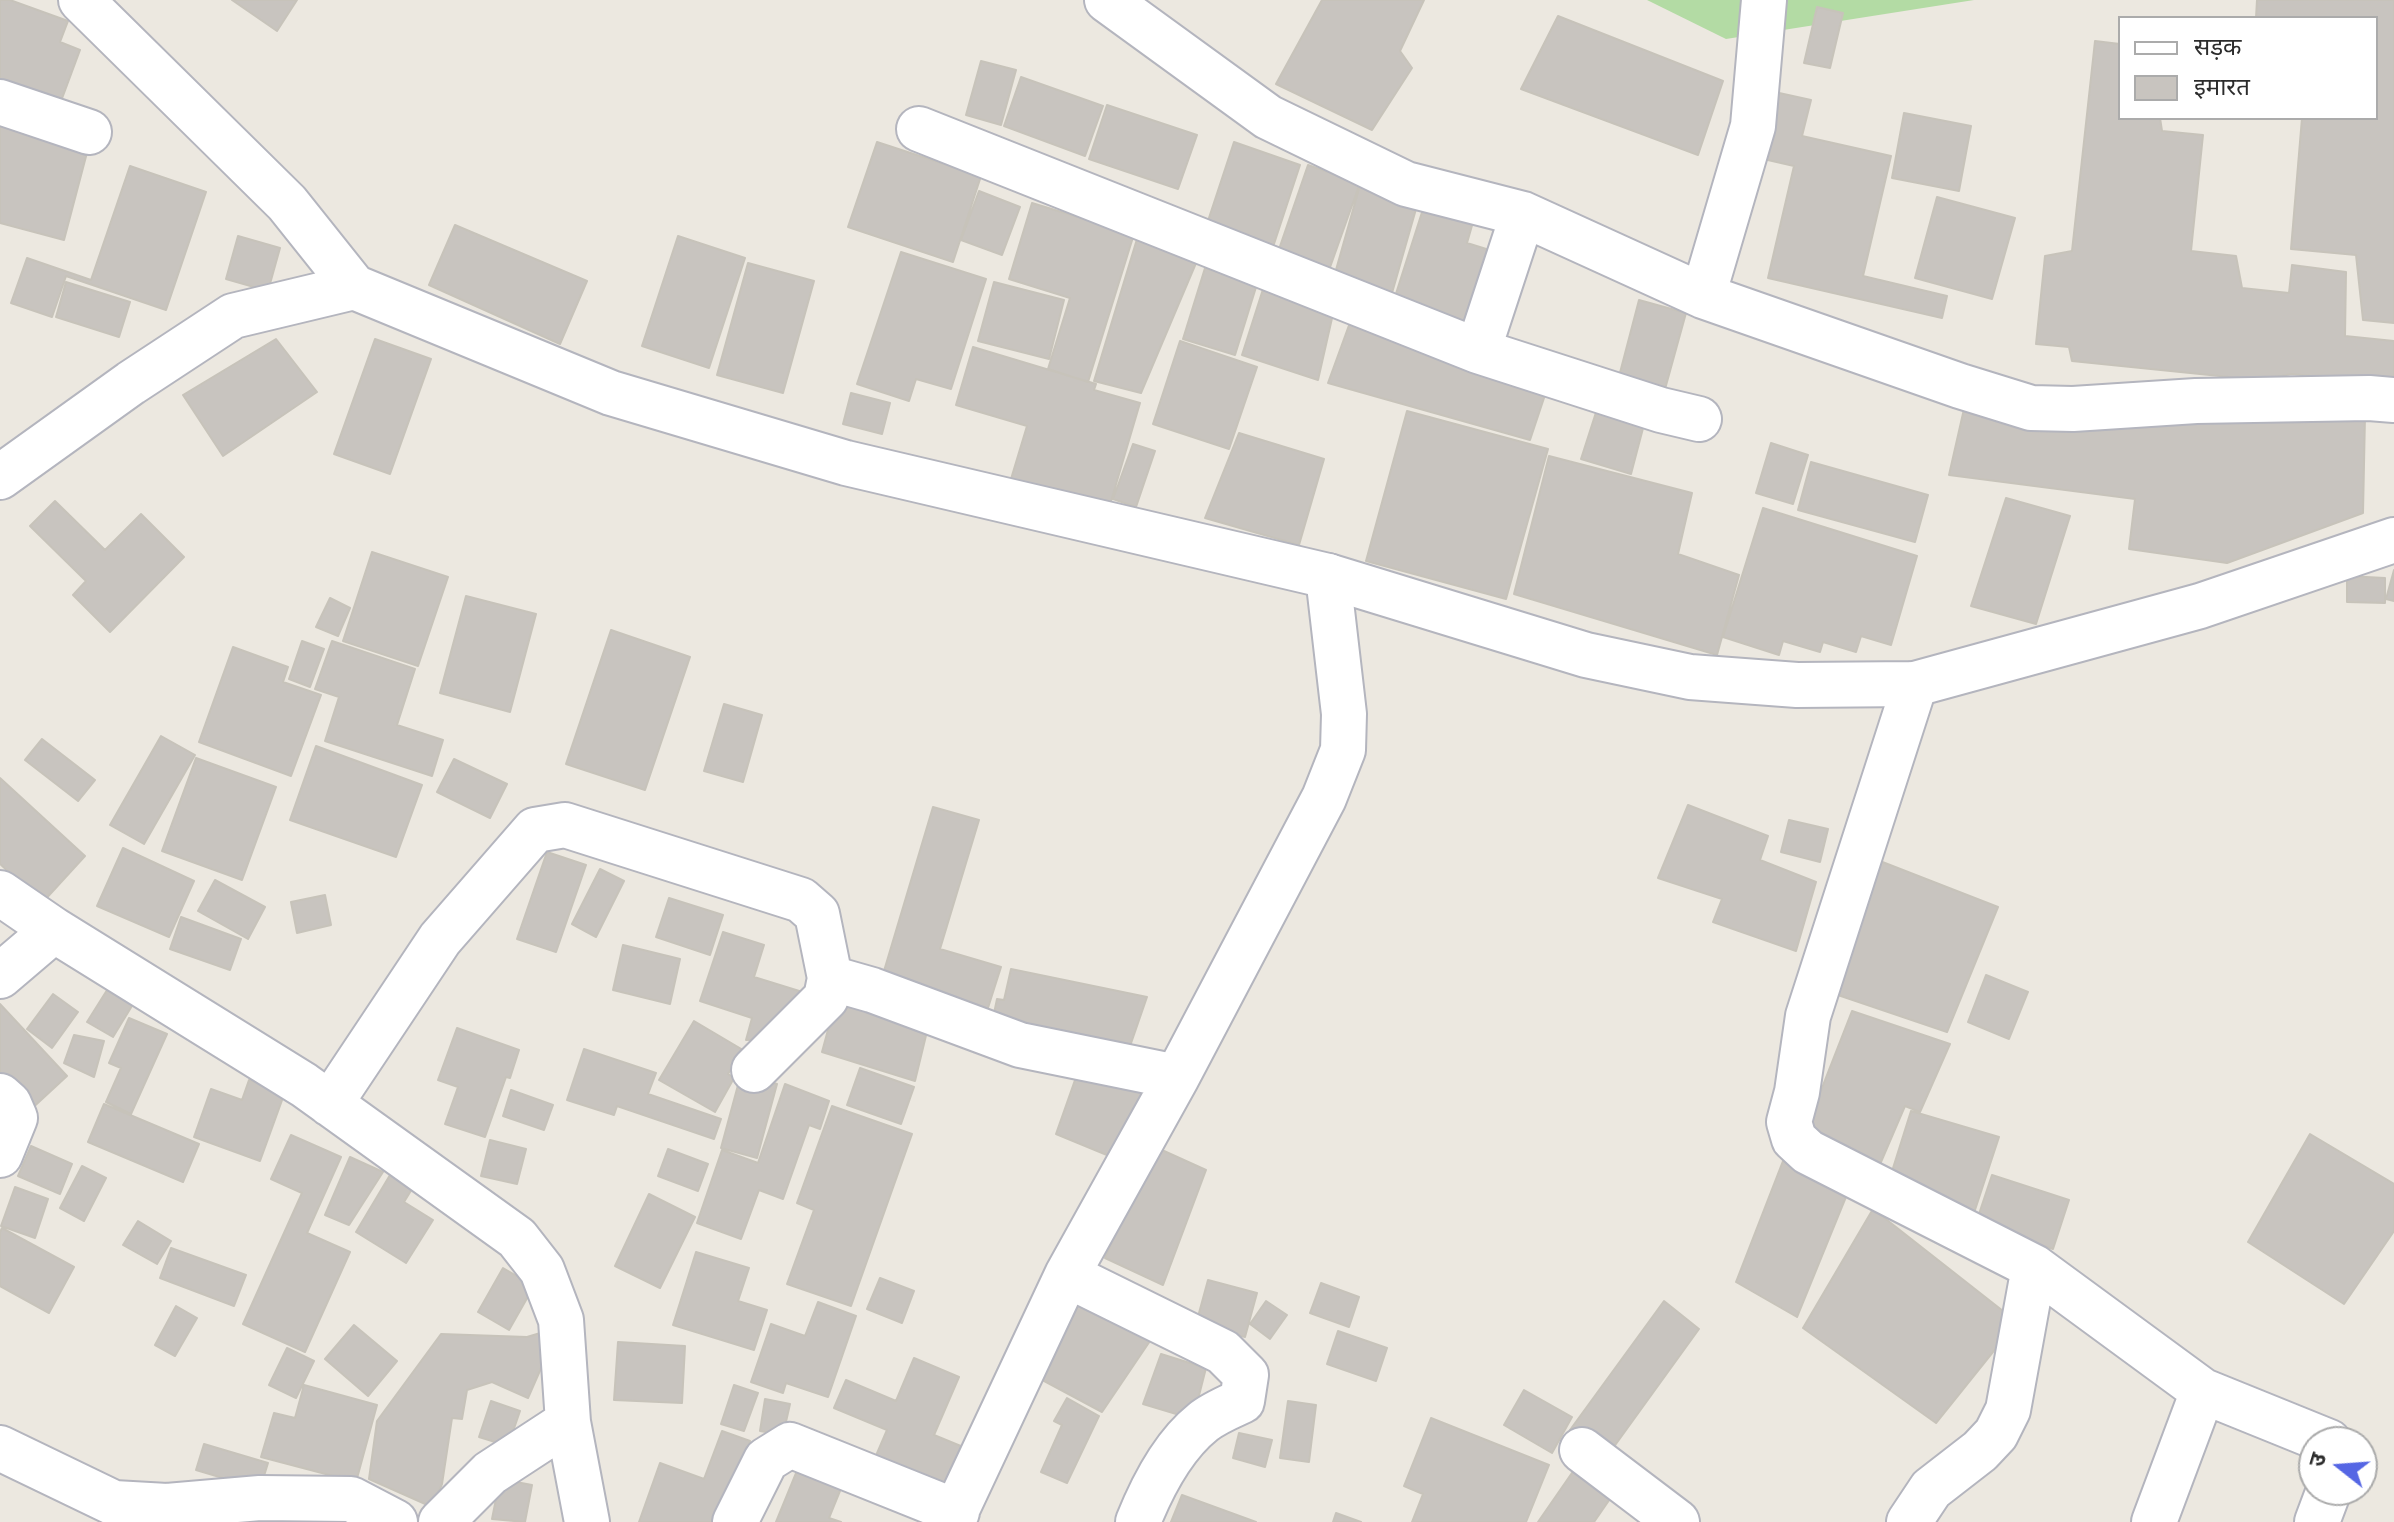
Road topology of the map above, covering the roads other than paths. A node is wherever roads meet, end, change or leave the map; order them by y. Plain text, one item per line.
1 (81, 0) edge
2 (1107, 0) edge
3 (1764, 0) edge
4 (0, 102) edge
5 (919, 129) dead end
6 (89, 132) dead end
7 (1523, 214) junction
8 (354, 287) junction
9 (1703, 296) junction
10 (1478, 351) junction
11 (2394, 400) edge
12 (1699, 419) dead end
13 (0, 477) edge
14 (2394, 540) edge
15 (1328, 576) junction
16 (1915, 684) junction
17 (0, 893) edge
18 (54, 930) junction
19 (0, 976) edge
20 (830, 978) junction
21 (754, 1070) dead end
22 (1177, 1077) junction
23 (0, 1096) edge
24 (330, 1104) junction
25 (0, 1155) edge
26 (2034, 1267) junction
27 (1067, 1275) junction
28 (2203, 1391) junction
29 (568, 1422) junction
30 (2298, 1429) edge
31 (0, 1448) edge
32 (1582, 1450) dead end
33 (954, 1517) edge
34 (395, 1522) edge
35 (441, 1522) edge
36 (587, 1522) edge
37 (735, 1522) edge
38 (1138, 1522) edge
39 (1677, 1522) edge
40 (1909, 1522) edge
41 (2154, 1522) edge

1 - 8 street
2 - 7 street
3 - 9 street
4 - 6 street
5 - 10 street
7 - 9 street
7 - 10 street
8 - 13 street
8 - 15 street
9 - 11 street
10 - 12 street
14 - 16 street
15 - 16 street
15 - 22 street
16 - 26 street
17 - 18 street
18 - 19 street
18 - 24 street
20 - 21 street
20 - 22 street
20 - 24 street
22 - 27 street
23 - 25 street
24 - 29 street
26 - 28 street
26 - 40 street
27 - 33 street
27 - 38 street
28 - 30 street
28 - 41 street
29 - 35 street
29 - 36 street
31 - 34 street
32 - 39 street
33 - 37 street

